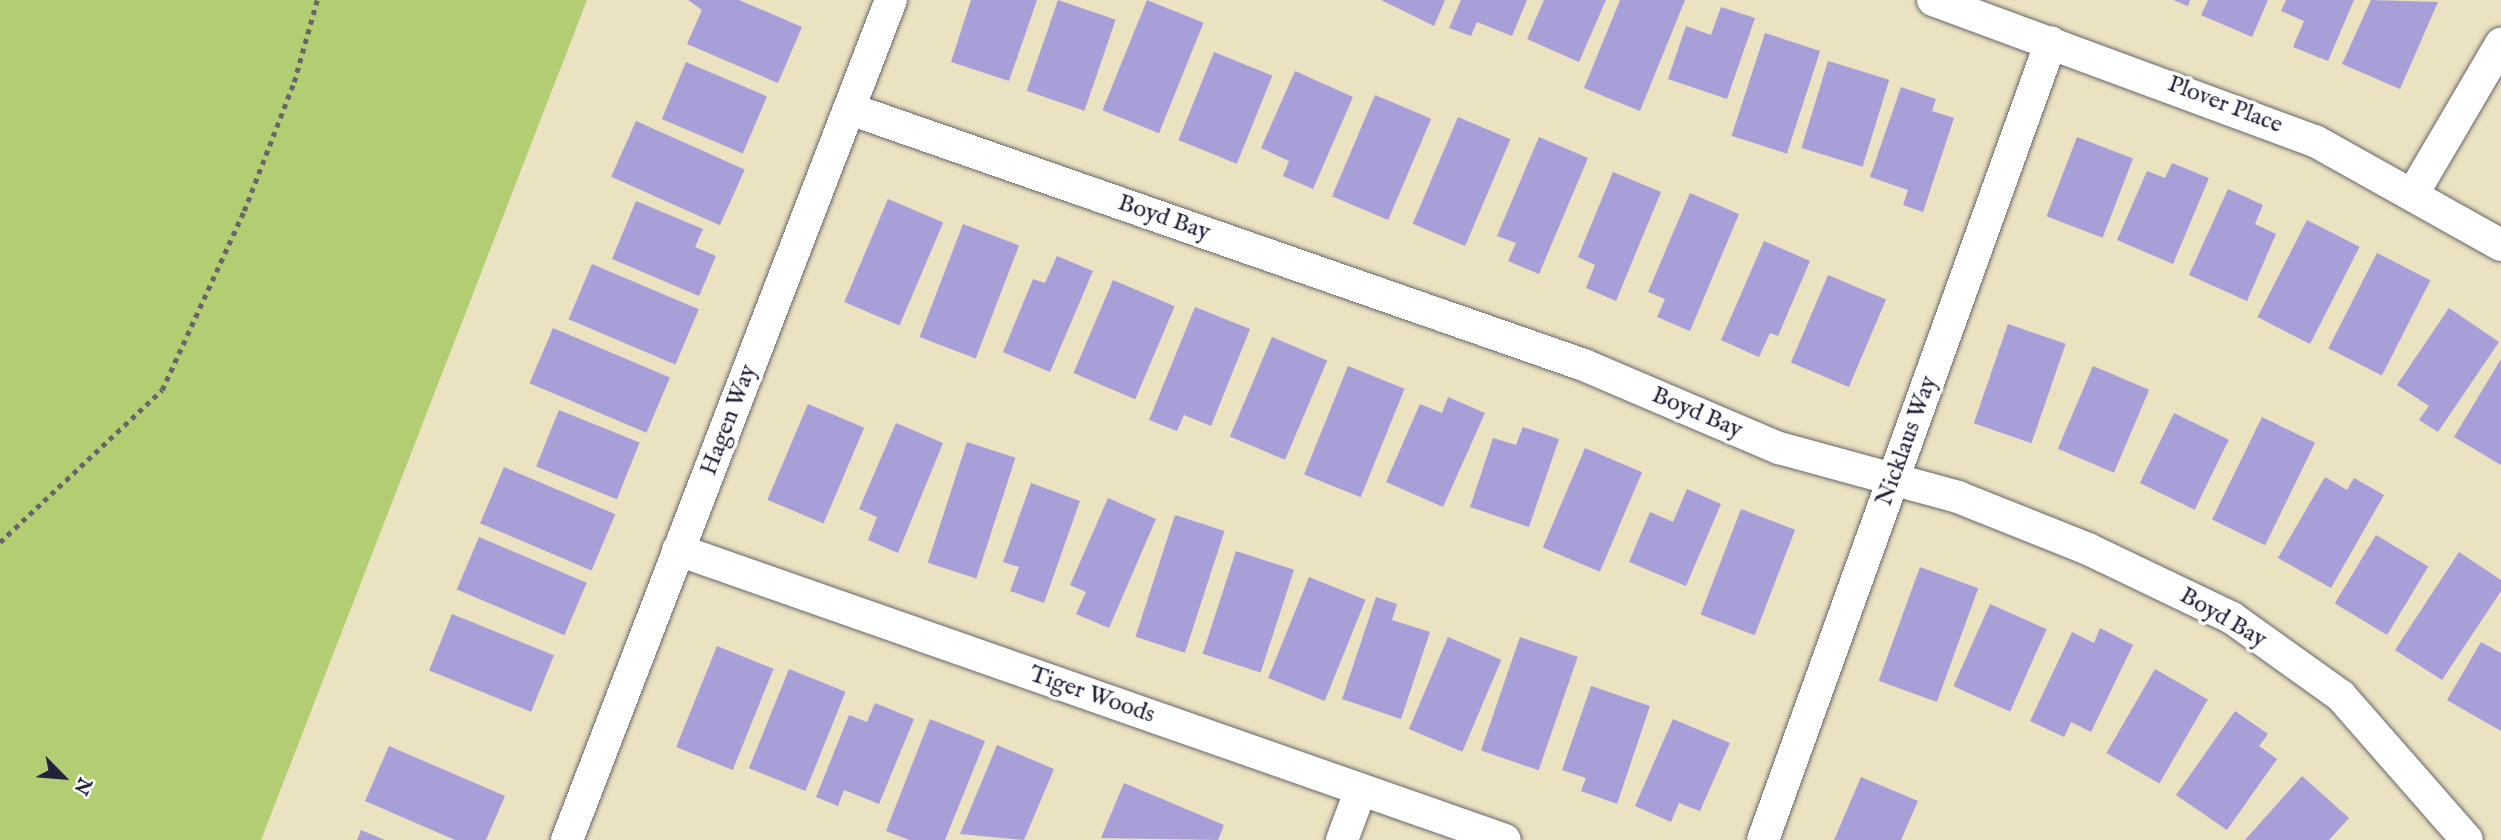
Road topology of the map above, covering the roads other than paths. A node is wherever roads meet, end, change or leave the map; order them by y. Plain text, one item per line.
1 (891, 0) edge
2 (1933, 0) edge
3 (2051, 42) junction
4 (2501, 44) edge
5 (850, 109) junction
6 (2414, 192) junction
7 (2501, 245) edge
8 (1893, 479) junction
9 (678, 550) junction
10 (1361, 789) junction
11 (567, 840) edge
12 (1342, 840) edge
13 (1505, 840) edge
14 (1763, 840) edge
15 (2467, 840) edge

1 - 5 street, Hagen Way
2 - 3 street, Plover Place
3 - 6 street, Plover Place
3 - 8 street, Nicklaus Way
4 - 6 street
5 - 8 street, Boyd Bay
5 - 9 street, Hagen Way
6 - 7 street, Plover Place
8 - 14 street, Nicklaus Way
8 - 15 street, Boyd Bay
9 - 10 street, Tiger Woods
9 - 11 street, Hagen Way
10 - 12 street
10 - 13 street, Tiger Woods

